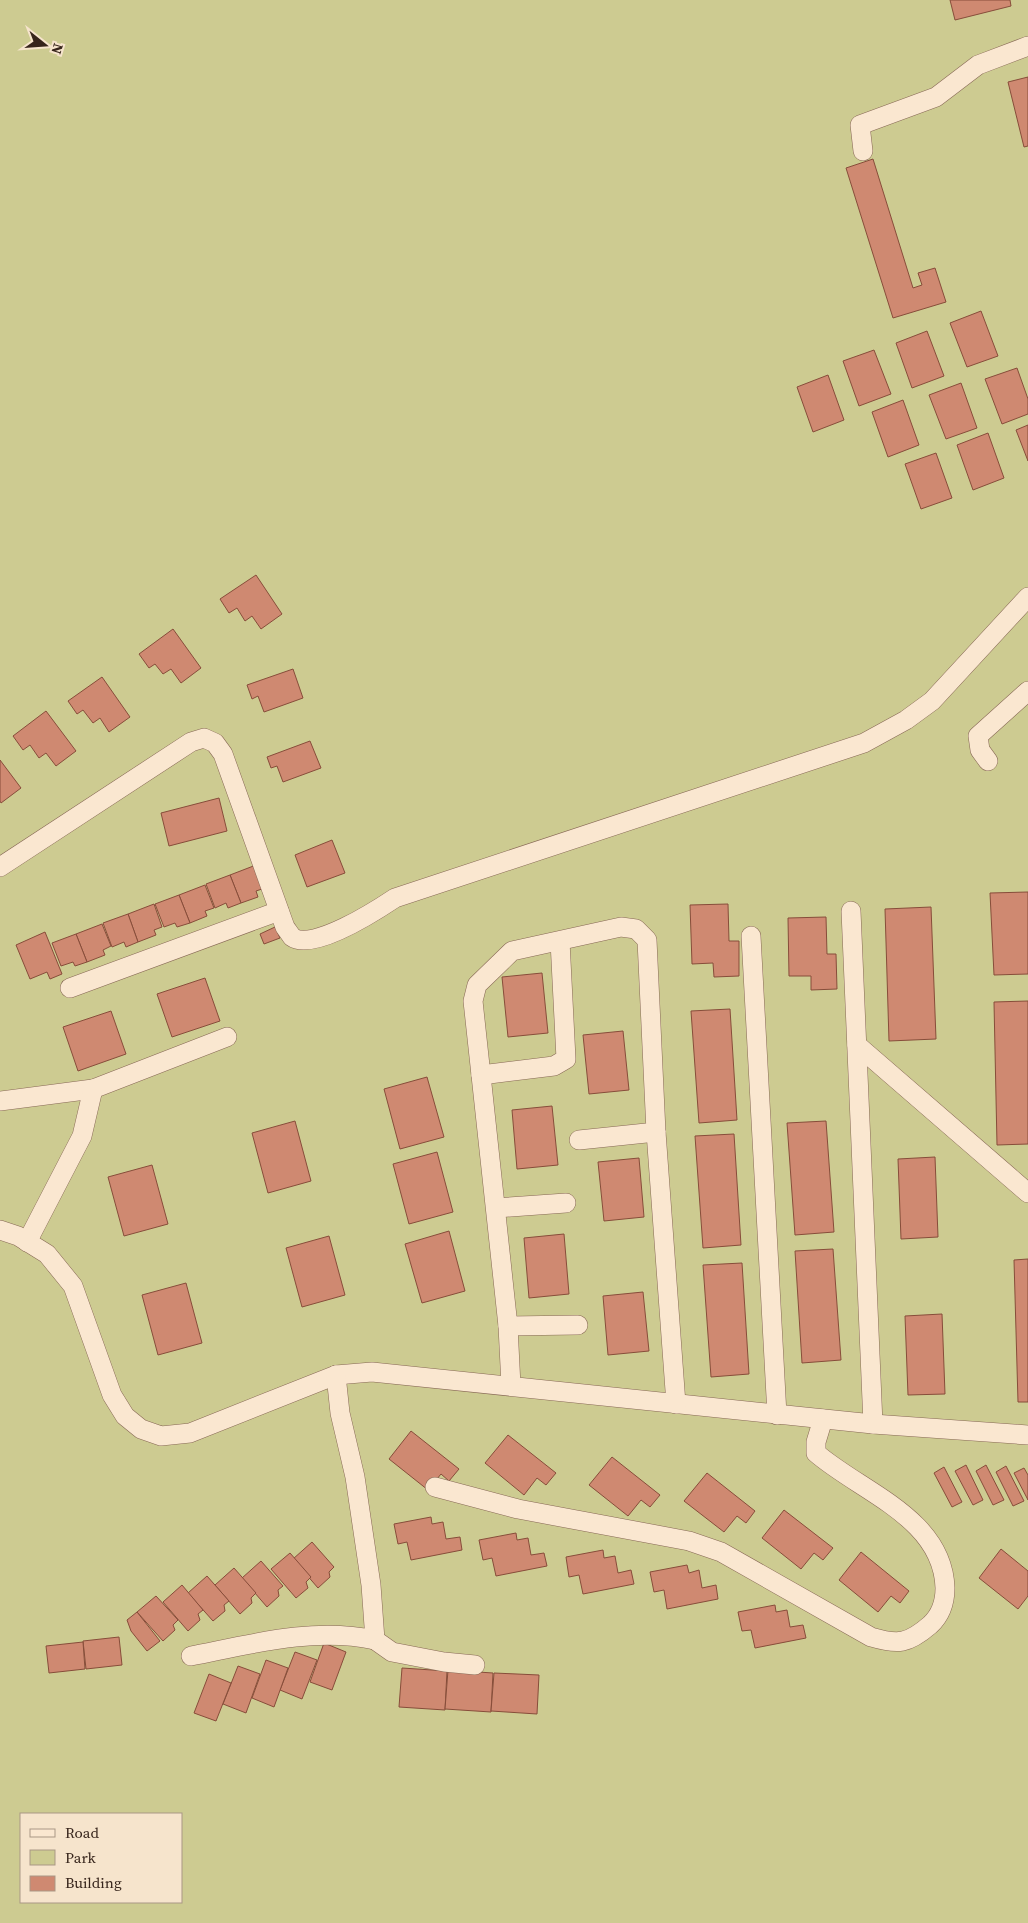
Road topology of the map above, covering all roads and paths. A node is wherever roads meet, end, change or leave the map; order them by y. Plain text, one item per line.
1 (1028, 46) edge
2 (863, 151) dead end
3 (1028, 597) edge
4 (1028, 691) edge
5 (988, 761) dead end
6 (0, 867) edge
7 (280, 911) junction
8 (852, 911) dead end
9 (751, 936) dead end
10 (560, 942) junction
11 (70, 988) dead end
12 (227, 1037) dead end
13 (857, 1045) junction
14 (481, 1075) junction
15 (93, 1089) junction
16 (0, 1100) edge
17 (656, 1132) junction
18 (579, 1140) dead end
19 (1028, 1193) edge
20 (566, 1203) dead end
21 (496, 1208) junction
22 (0, 1230) edge
23 (27, 1242) junction
24 (578, 1325) dead end
25 (508, 1326) junction
26 (336, 1375) junction
27 (511, 1386) junction
28 (676, 1404) junction
29 (777, 1414) junction
30 (823, 1419) junction
31 (873, 1424) junction
32 (1028, 1435) edge
33 (435, 1487) dead end
34 (375, 1640) junction
35 (191, 1656) dead end
36 (475, 1665) dead end

1 - 2 street
3 - 7 street
4 - 5 street
6 - 7 street
7 - 11 street
8 - 13 street
9 - 29 street
10 - 14 street
10 - 14 street
10 - 17 street
12 - 15 street
13 - 19 street
13 - 31 street
14 - 21 street
15 - 16 street
15 - 23 street
17 - 18 street
17 - 28 street
20 - 21 street
21 - 25 street
22 - 23 street
23 - 26 street
24 - 25 street
25 - 27 street
26 - 27 street
26 - 34 street
27 - 28 street
28 - 29 street
29 - 30 street
30 - 31 street
30 - 33 street
31 - 32 street
34 - 35 street
34 - 36 street

